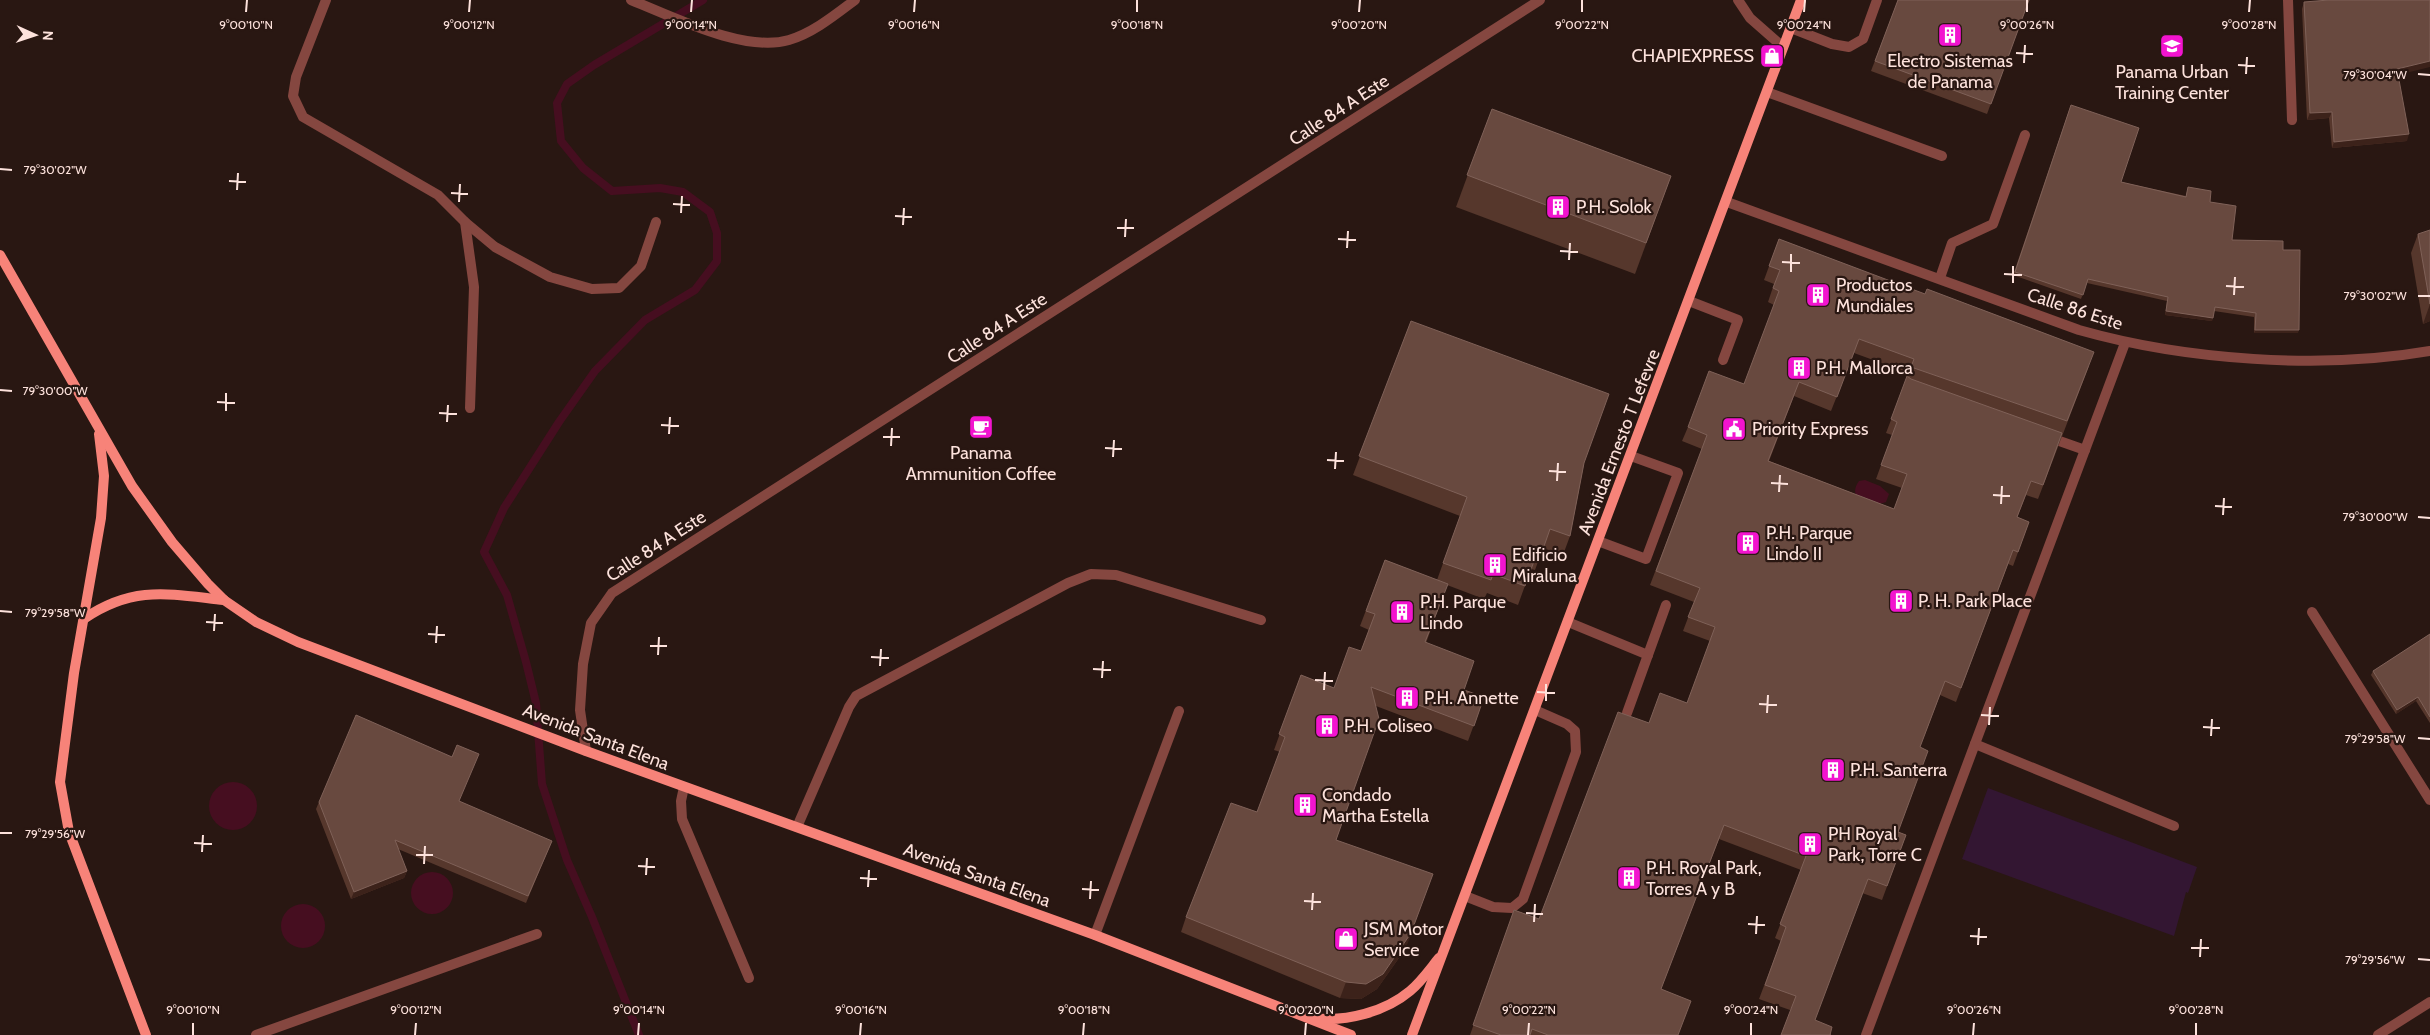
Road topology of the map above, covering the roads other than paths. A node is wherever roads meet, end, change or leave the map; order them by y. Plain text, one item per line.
1 (326, 0) edge
2 (631, 0) edge
3 (855, 0) edge
4 (1540, 0) edge
5 (1738, 0) edge
6 (1801, 0) edge
7 (1877, 0) edge
8 (2288, 0) edge
9 (1791, 28) junction
10 (1783, 47) junction
11 (1767, 92) junction
12 (2292, 120) dead end
13 (2025, 135) dead end
14 (1942, 156) dead end
15 (1727, 202) junction
16 (465, 222) junction
17 (656, 222) dead end
18 (0, 255) edge
19 (1940, 278) junction
20 (1689, 301) junction
21 (2126, 343) junction
22 (2430, 351) edge
23 (1723, 360) dead end
24 (470, 408) dead end
25 (99, 430) junction
26 (2038, 434) edge
27 (2085, 450) junction
28 (1631, 456) junction
29 (1598, 541) junction
30 (224, 600) junction
31 (1666, 605) dead end
32 (2312, 612) dead end
33 (85, 618) junction
34 (1261, 620) dead end
35 (1568, 622) junction
36 (1648, 655) junction
37 (1535, 710) junction
38 (1179, 711) dead end
39 (1627, 713) edge
40 (1975, 744) junction
41 (586, 752) junction
42 (684, 787) junction
43 (2430, 800) edge
44 (2174, 826) dead end
45 (797, 827) junction
46 (1465, 896) junction
47 (537, 934) dead end
48 (1095, 936) junction
49 (1446, 950) junction
50 (750, 978) dead end
51 (2430, 1002) edge
52 (1302, 1016) junction
53 (146, 1035) edge
54 (256, 1035) edge
55 (1351, 1035) edge
56 (1412, 1035) edge
57 (1866, 1035) edge
58 (2378, 1035) edge

1 - 16 street
2 - 3 street
4 - 41 street, Calle 84 A Este
5 - 10 street
6 - 9 street, Avenida Ernesto T Lefevre
7 - 9 street
8 - 12 street
9 - 10 street, Avenida Ernesto T Lefevre
10 - 11 street, Avenida Ernesto T Lefevre
11 - 14 street
11 - 15 street, Avenida Ernesto T Lefevre
13 - 19 street
15 - 19 street, Calle 86 Este
15 - 20 street, Avenida Ernesto T Lefevre
16 - 17 street
16 - 24 street
18 - 25 street, Avenida Santa Elena
19 - 21 street, Calle 86 Este
20 - 23 street
20 - 28 street, Avenida Ernesto T Lefevre
21 - 22 street, Calle 86 Este
21 - 27 street
25 - 30 street, Avenida Santa Elena
25 - 33 street
26 - 27 street
27 - 40 street
28 - 29 street, Avenida Ernesto T Lefevre
28 - 29 street
29 - 35 street, Avenida Ernesto T Lefevre
30 - 33 street
30 - 41 street, Avenida Santa Elena
31 - 36 street
32 - 43 street
33 - 53 street
34 - 45 street
35 - 36 street
35 - 37 street, Avenida Ernesto T Lefevre
36 - 39 street
37 - 46 street, Avenida Ernesto T Lefevre
37 - 46 street
38 - 48 street
40 - 44 street
40 - 57 street
41 - 42 street, Avenida Santa Elena
42 - 45 street, Avenida Santa Elena
42 - 50 street
45 - 48 street, Avenida Santa Elena
46 - 49 street, Avenida Ernesto T Lefevre
47 - 54 street
48 - 52 street, Avenida Santa Elena
49 - 52 street
49 - 56 street, Avenida Ernesto T Lefevre
51 - 58 street
52 - 55 street, Avenida Santa Elena

